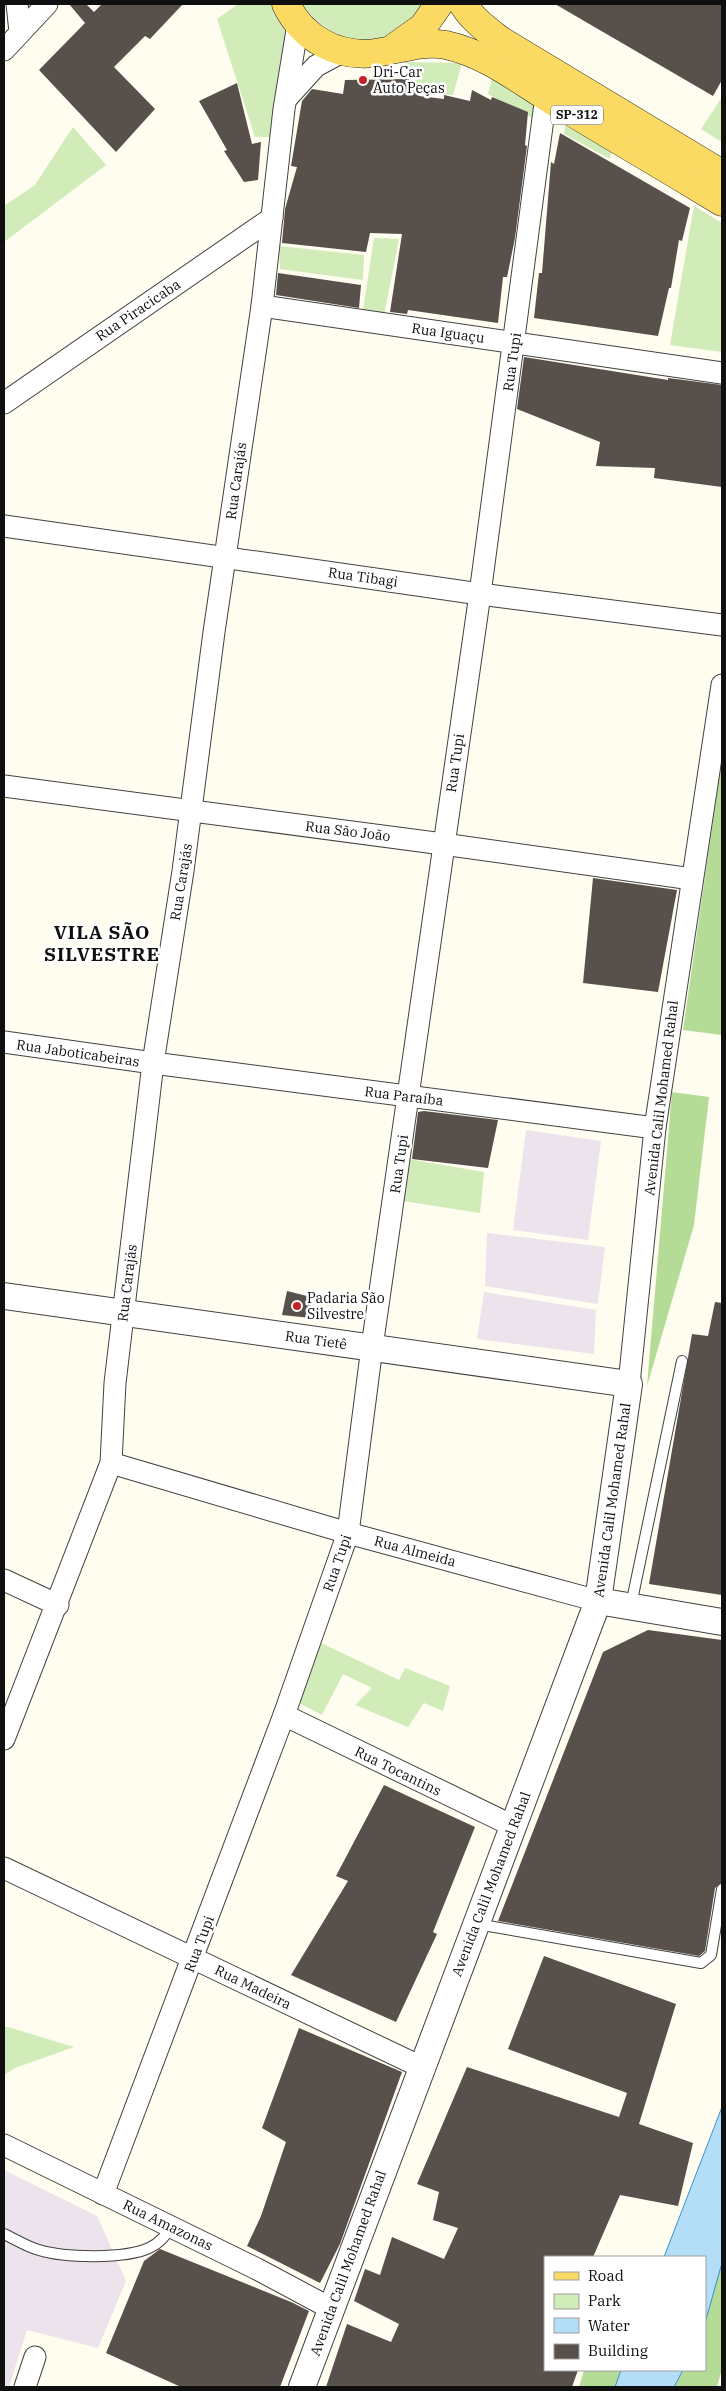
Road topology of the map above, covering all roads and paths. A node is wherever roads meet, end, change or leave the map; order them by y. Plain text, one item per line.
1 (17, 4) edge
2 (46, 4) edge
3 (439, 4) edge
4 (463, 4) edge
5 (292, 14) edge
6 (20, 32) junction
7 (394, 48) junction
8 (4, 50) edge
9 (342, 52) junction
10 (546, 96) junction
11 (287, 98) junction
12 (722, 174) edge
13 (722, 202) edge
14 (272, 218) junction
15 (262, 306) junction
16 (514, 343) junction
17 (722, 373) edge
18 (4, 403) edge
19 (4, 526) edge
20 (225, 557) junction
21 (480, 594) junction
22 (722, 625) edge
23 (722, 685) edge
24 (4, 786) edge
25 (192, 811) junction
26 (443, 844) junction
27 (692, 879) junction
28 (4, 1042) edge
29 (153, 1064) junction
30 (409, 1096) junction
31 (656, 1128) junction
32 (4, 1296) edge
33 (123, 1313) junction
34 (372, 1348) junction
35 (682, 1361) dead end
36 (629, 1384) junction
37 (111, 1463) junction
38 (348, 1533) junction
39 (4, 1580) edge
40 (598, 1601) junction
41 (58, 1605) junction
42 (630, 1608) junction
43 (722, 1622) edge
44 (284, 1715) junction
45 (4, 1738) edge
46 (513, 1826) junction
47 (4, 1868) edge
48 (722, 1889) edge
49 (476, 1924) junction
50 (722, 1947) edge
51 (711, 1955) junction
52 (194, 1958) junction
53 (421, 2068) junction
54 (4, 2145) edge
55 (103, 2194) junction
56 (171, 2227) junction
57 (4, 2234) edge
58 (330, 2308) junction
59 (35, 2357) dead end
60 (25, 2387) edge
61 (302, 2387) edge

1 - 6 street
2 - 6 street
3 - 7 main road, SP-312
4 - 12 main road, SP-312
5 - 9 main road, SP-312
5 - 11 street, Rua Carajás
6 - 8 street
7 - 9 main road, SP-312
7 - 10 main road, SP-312
9 - 11 street
10 - 13 main road, SP-312
10 - 16 street, Rua Tupi
11 - 14 street, Rua Carajás
14 - 15 street, Rua Carajás
14 - 18 street, Rua Piracicaba
15 - 16 street, Rua Iguaçu
15 - 20 street, Rua Carajás
16 - 17 street, Rua Iguaçu
16 - 21 street, Rua Tupi
19 - 20 street, Rua Tibagi
20 - 21 street, Rua Tibagi
20 - 25 street, Rua Carajás
21 - 22 street, Rua Tibagi
21 - 26 street, Rua Tupi
23 - 27 street, Avenida Calil Mohamed Rahal
24 - 25 street, Rua São João
25 - 26 street, Rua São João
25 - 29 street, Rua Carajás
26 - 27 street, Rua São João
26 - 30 street, Rua Tupi
27 - 31 street, Avenida Calil Mohamed Rahal
28 - 29 street, Rua Jaboticabeiras
29 - 30 street, Rua Paraíba
29 - 33 street, Rua Carajás
30 - 31 street, Rua Paraíba
30 - 34 street, Rua Tupi
31 - 36 street, Avenida Calil Mohamed Rahal
32 - 33 street, Rua Tietê
33 - 34 street, Rua Tietê
33 - 37 street, Rua Carajás
34 - 36 street, Rua Tietê
34 - 38 street, Rua Tupi
35 - 42 lane
36 - 40 street, Avenida Calil Mohamed Rahal
37 - 38 street, Rua Almeida
37 - 41 street, Rua Carajás
38 - 40 street, Rua Almeida
38 - 44 street, Rua Tupi
39 - 41 street
40 - 42 street, Rua Almeida
40 - 46 street, Avenida Calil Mohamed Rahal
41 - 45 street, Rua Carajás
42 - 43 street, Rua Almeida
44 - 46 street, Rua Tocantins
44 - 52 street, Rua Tupi
46 - 49 street, Avenida Calil Mohamed Rahal
47 - 52 street, Rua Madeira
48 - 51 lane
49 - 51 lane
49 - 53 street, Avenida Calil Mohamed Rahal
50 - 51 lane
52 - 53 street, Rua Madeira
52 - 55 street, Rua Tupi
53 - 58 street, Avenida Calil Mohamed Rahal
54 - 55 street, Rua Amazonas
55 - 56 street, Rua Amazonas
56 - 57 lane
56 - 58 street, Rua Amazonas
58 - 61 street, Avenida Calil Mohamed Rahal
59 - 60 street

